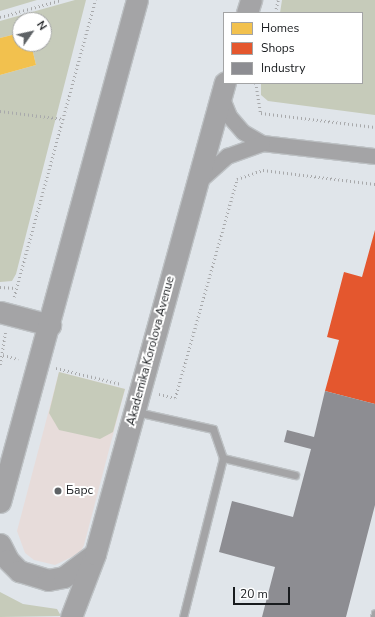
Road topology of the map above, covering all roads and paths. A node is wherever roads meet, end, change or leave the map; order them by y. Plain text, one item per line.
1 (61, 0) edge
2 (95, 0) edge
3 (137, 0) edge
4 (251, 0) edge
5 (278, 0) edge
6 (247, 12) edge
7 (275, 12) edge
8 (0, 17) edge
9 (256, 84) edge
10 (223, 89) edge
11 (0, 111) edge
12 (64, 119) junction
13 (375, 127) edge
14 (262, 143) junction
15 (375, 156) edge
16 (375, 184) edge
17 (194, 187) junction
18 (0, 287) edge
19 (16, 288) junction
20 (5, 313) edge
21 (50, 325) junction
22 (3, 355) junction
23 (39, 364) junction
24 (0, 366) edge
25 (141, 389) junction
26 (135, 411) junction
27 (223, 458) junction
28 (295, 475) dead end
29 (0, 502) edge
30 (0, 544) edge
31 (95, 554) junction
32 (375, 613) edge
33 (70, 617) edge
34 (183, 617) edge
35 (374, 617) edge

1 - 8 path
2 - 12 path
3 - 21 main road
4 - 6 main road
5 - 7 path
9 - 13 path
10 - 14 street
10 - 17 main road, Akademika Korolova Avenue
11 - 12 path
12 - 19 path
14 - 15 street
14 - 17 street
16 - 25 path
17 - 25 main road, Akademika Korolova Avenue
18 - 19 path
19 - 20 path
20 - 21 main road
20 - 22 path
21 - 23 main road
22 - 23 path
22 - 24 path
23 - 25 path
23 - 29 main road
25 - 26 main road, Akademika Korolova Avenue
26 - 27 lane
26 - 31 main road, Akademika Korolova Avenue
27 - 28 lane
27 - 34 lane
30 - 31 main road
31 - 33 main road, Akademika Korolova Avenue
32 - 35 lane

